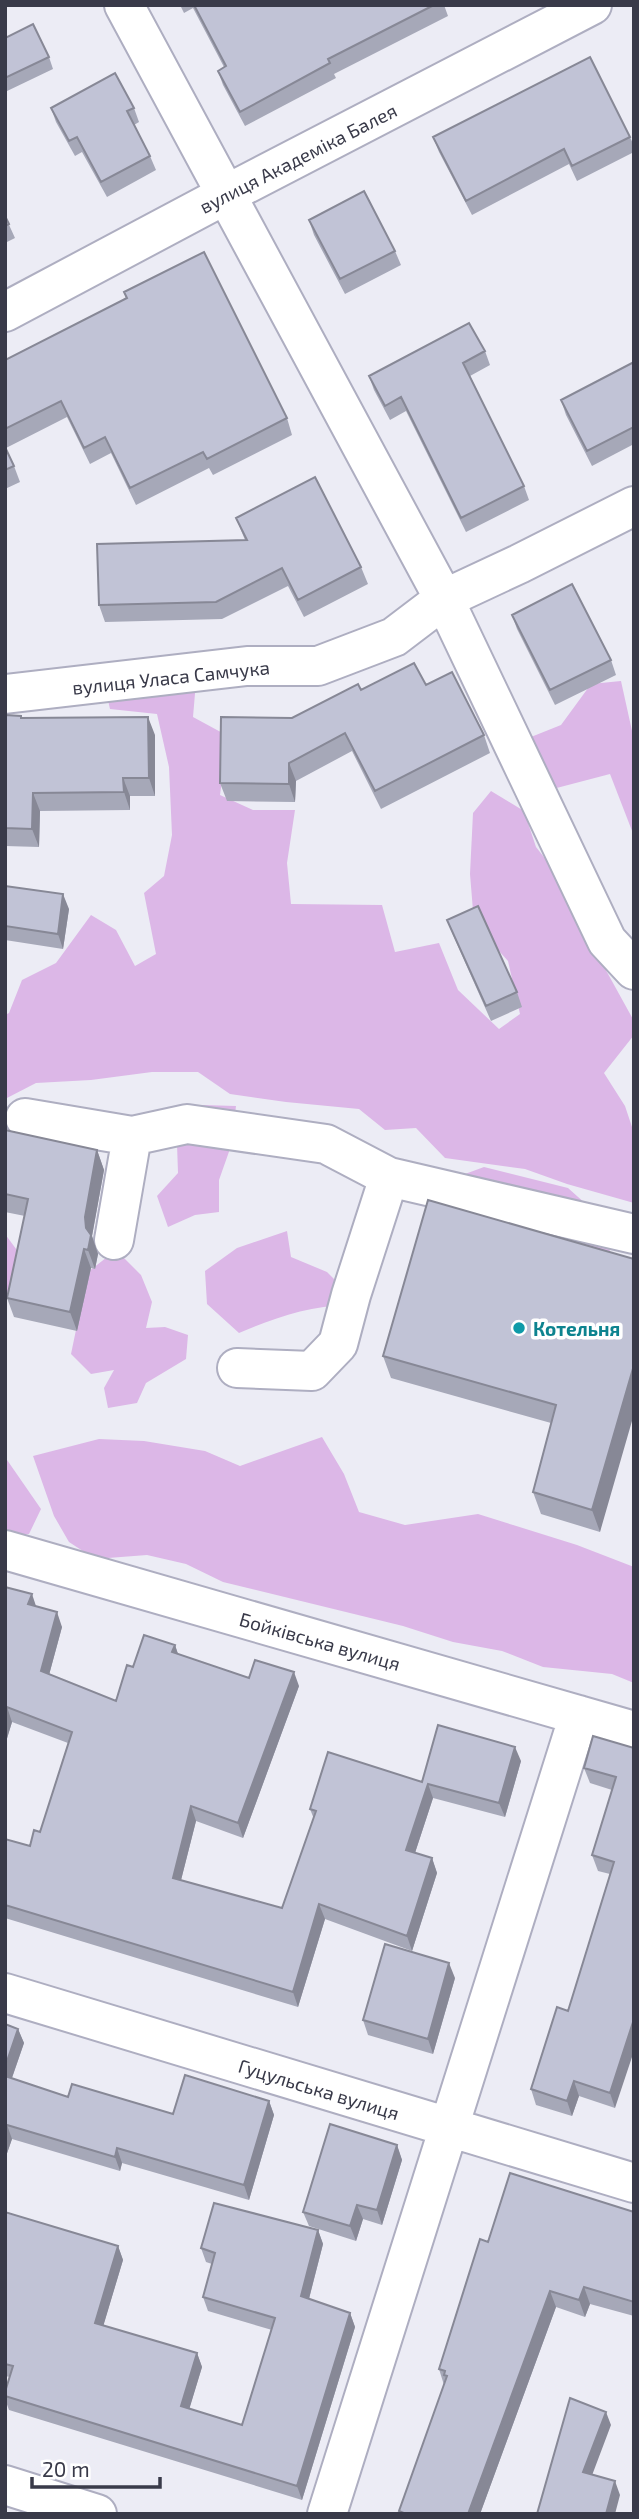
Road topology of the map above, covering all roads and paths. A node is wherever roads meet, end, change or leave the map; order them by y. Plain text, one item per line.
1 (124, 5) edge
2 (592, 5) edge
3 (225, 195) junction
4 (5, 312) edge
5 (634, 506) edge
6 (444, 599) junction
7 (5, 694) edge
8 (634, 970) edge
9 (25, 1118) dead end
10 (132, 1136) junction
11 (389, 1177) junction
12 (634, 1234) edge
13 (114, 1240) dead end
14 (237, 1368) dead end
15 (5, 1550) edge
16 (579, 1716) junction
17 (634, 1731) edge
18 (5, 1993) edge
19 (450, 2129) junction
20 (634, 2183) edge
21 (5, 2485) edge
22 (97, 2514) edge
23 (327, 2514) edge

1 - 3 street
2 - 3 street, вулиця Академіка Балея
3 - 4 street, вулиця Академіка Балея
3 - 6 street
5 - 6 street, вулиця Уласа Самчука
6 - 7 street, вулиця Уласа Самчука
6 - 8 street
9 - 10 street
10 - 11 street
10 - 13 street
11 - 12 street
11 - 14 street
15 - 16 street, Бойківська вулиця
16 - 17 street, Бойківська вулиця
16 - 19 street
18 - 19 street, Гуцульська вулиця
19 - 20 street, Гуцульська вулиця
19 - 23 street
21 - 22 street

